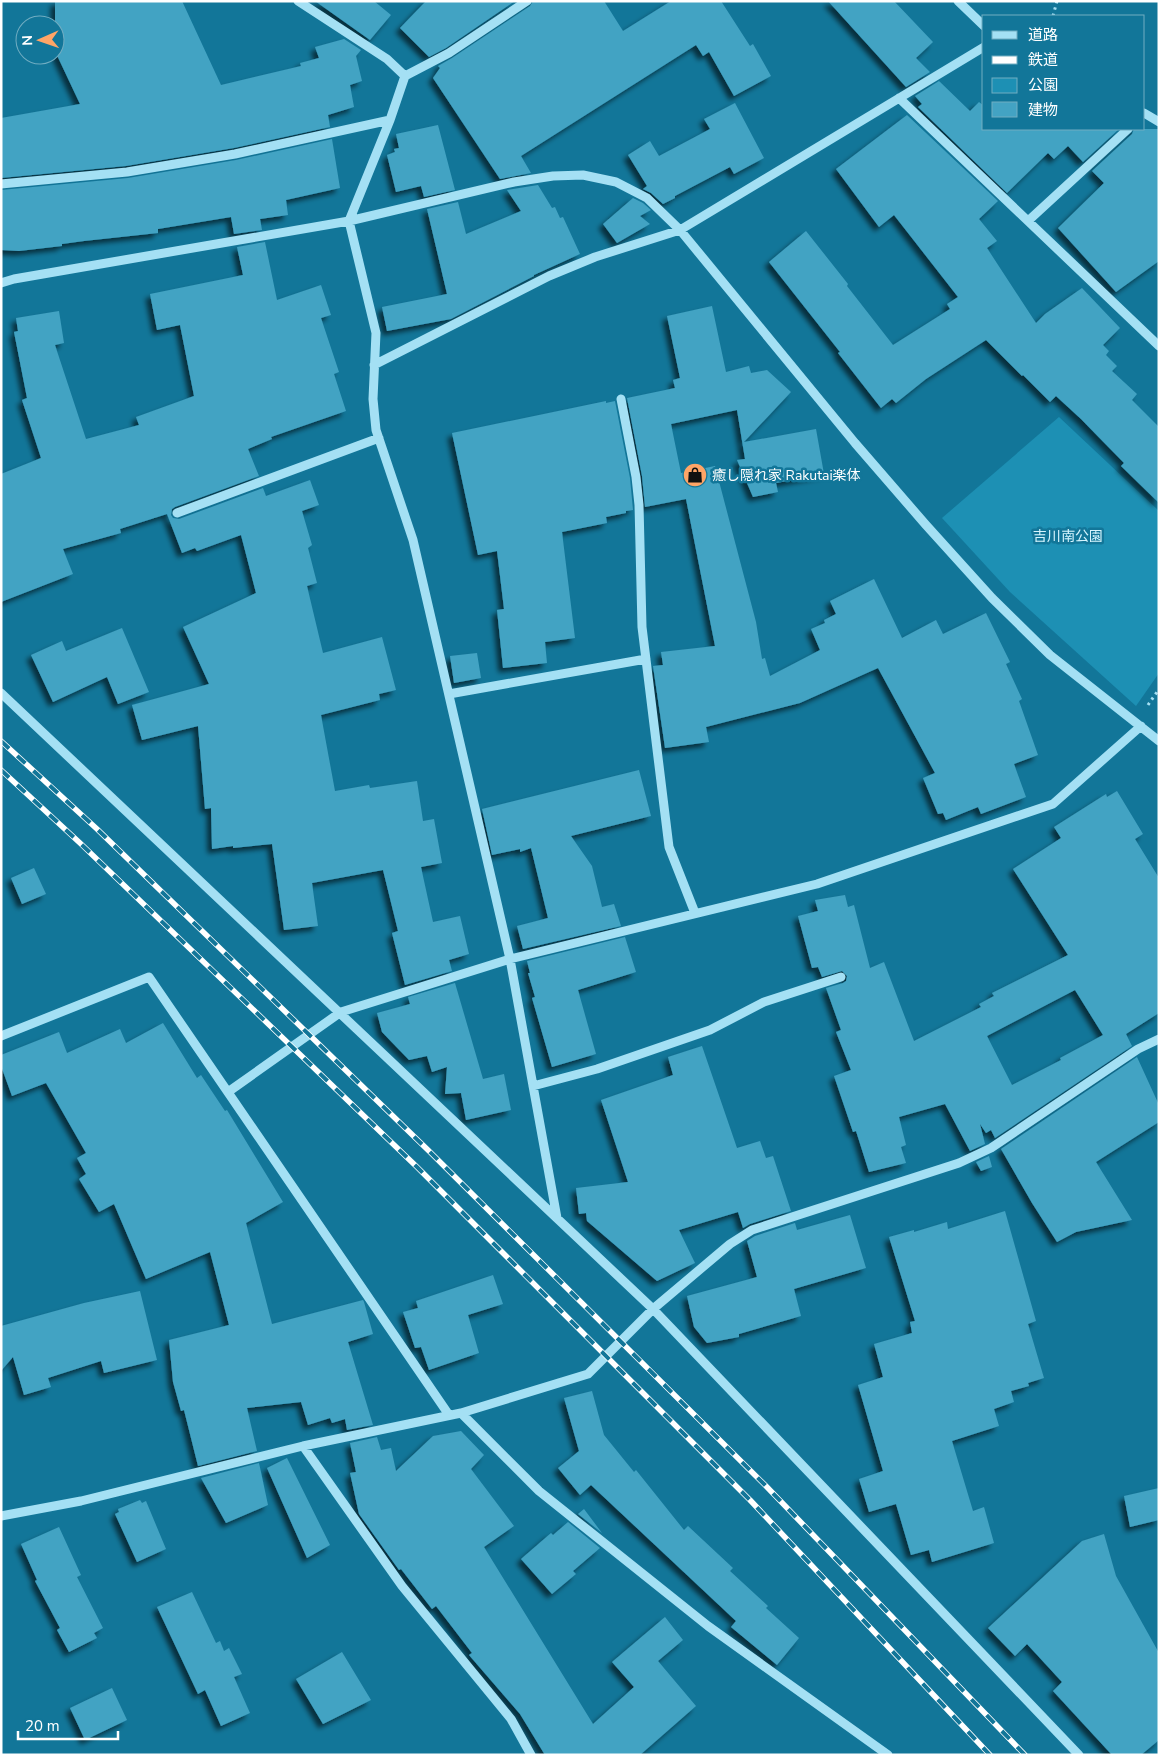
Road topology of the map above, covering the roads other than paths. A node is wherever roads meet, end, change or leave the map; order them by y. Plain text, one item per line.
1 (298, 1) edge
2 (527, 1) edge
3 (958, 1) edge
4 (982, 24) edge
5 (982, 48) edge
6 (405, 76) junction
7 (899, 98) junction
8 (1145, 115) edge
9 (390, 120) junction
10 (1159, 122) edge
11 (1127, 130) edge
12 (1, 184) edge
13 (349, 221) junction
14 (1028, 221) junction
15 (680, 230) junction
16 (1, 283) edge
17 (1159, 346) edge
18 (374, 365) junction
19 (621, 399) dead end
20 (379, 438) junction
21 (177, 513) dead end
22 (646, 659) junction
23 (1, 693) edge
24 (448, 694) junction
25 (1141, 726) junction
26 (1159, 741) edge
27 (696, 913) junction
28 (510, 959) junction
29 (841, 978) dead end
30 (341, 1012) junction
31 (1, 1036) edge
32 (1159, 1039) edge
33 (533, 1086) junction
34 (228, 1092) junction
35 (557, 1218) junction
36 (653, 1309) junction
37 (462, 1413) junction
38 (449, 1415) junction
39 (303, 1446) junction
40 (1, 1516) edge
41 (531, 1755) edge
42 (888, 1755) edge
43 (1079, 1755) edge

1 - 6 street
2 - 6 street
3 - 4 street
5 - 7 street
6 - 9 street
7 - 14 street
7 - 15 street
8 - 10 street
9 - 12 street
9 - 13 street
11 - 14 street
13 - 15 street
13 - 16 street
13 - 18 street
14 - 17 street
15 - 18 street
15 - 25 street
18 - 20 street
19 - 22 street
20 - 21 street
20 - 24 street
22 - 24 street
22 - 27 street
23 - 30 street
24 - 28 street
25 - 26 street
25 - 27 street
27 - 28 street
28 - 30 street
28 - 33 street
29 - 33 street
30 - 34 street
30 - 35 street
31 - 34 street
32 - 36 street
33 - 35 street
34 - 38 street
35 - 36 street
36 - 37 street
36 - 43 street
37 - 38 street
37 - 42 street
38 - 39 street
39 - 40 street
39 - 41 street

